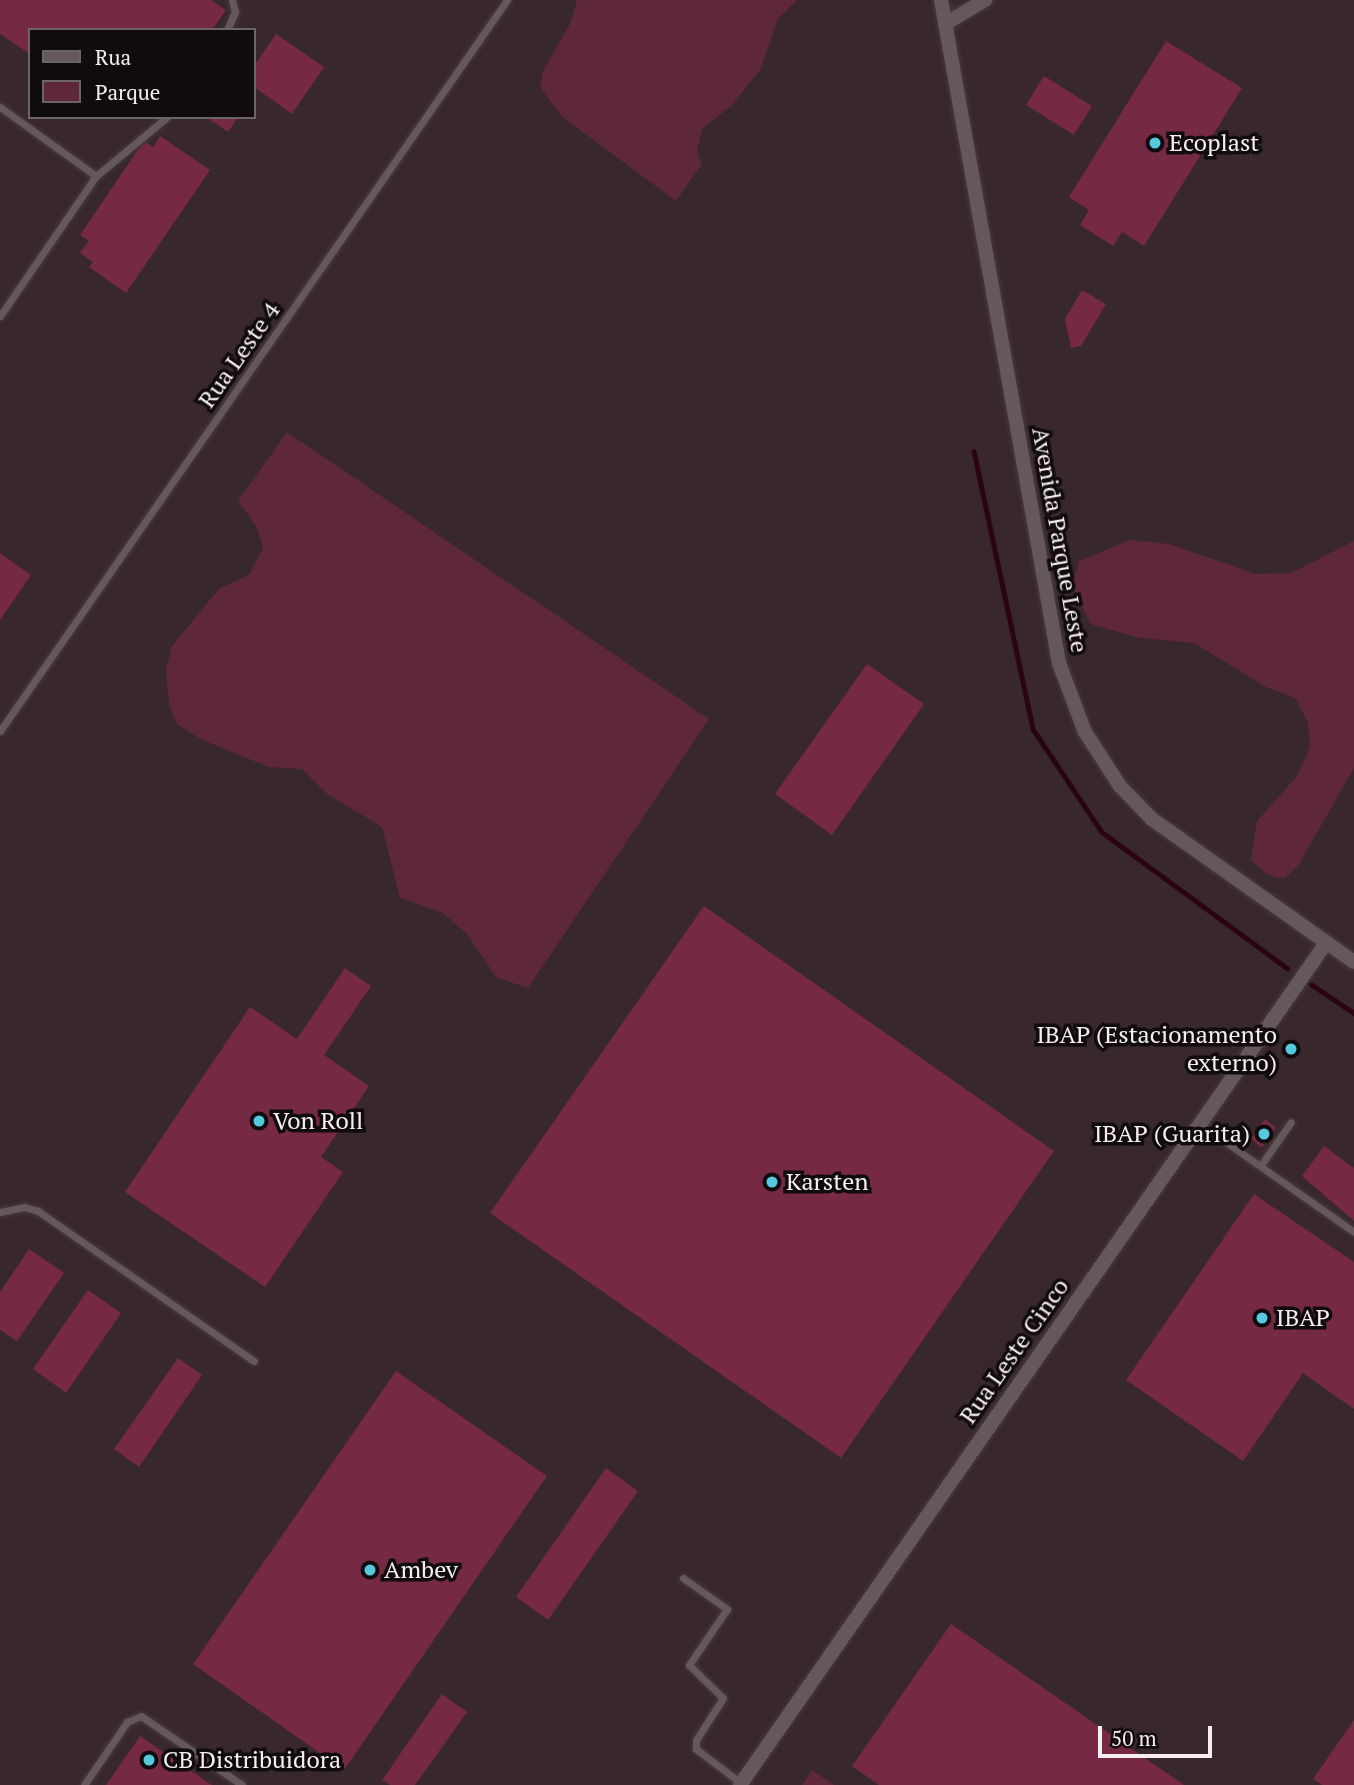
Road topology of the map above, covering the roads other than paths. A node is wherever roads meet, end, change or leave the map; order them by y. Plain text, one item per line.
1 (232, 0) edge
2 (507, 0) edge
3 (941, 0) edge
4 (985, 0) edge
5 (945, 24) junction
6 (228, 28) edge
7 (0, 107) edge
8 (165, 119) edge
9 (96, 176) junction
10 (0, 316) edge
11 (0, 731) edge
12 (1326, 943) junction
13 (1354, 962) edge
14 (1291, 1122) dead end
15 (1199, 1123) junction
16 (1261, 1166) junction
17 (0, 1212) edge
18 (1354, 1232) edge
19 (254, 1361) dead end
20 (683, 1578) dead end
21 (740, 1784) edge
22 (84, 1785) edge
23 (242, 1785) edge

1 - 6 lane
2 - 11 lane, Rua Leste 4
3 - 5 street, Avenida Parque Leste
4 - 5 street
5 - 12 street, Avenida Parque Leste
7 - 9 lane
8 - 9 lane
9 - 10 lane
12 - 13 street, Avenida Parque Leste
12 - 15 street, Rua Leste Cinco
14 - 16 lane
15 - 16 lane
15 - 21 street, Rua Leste Cinco
16 - 18 lane
17 - 19 lane
20 - 21 lane
22 - 23 lane

